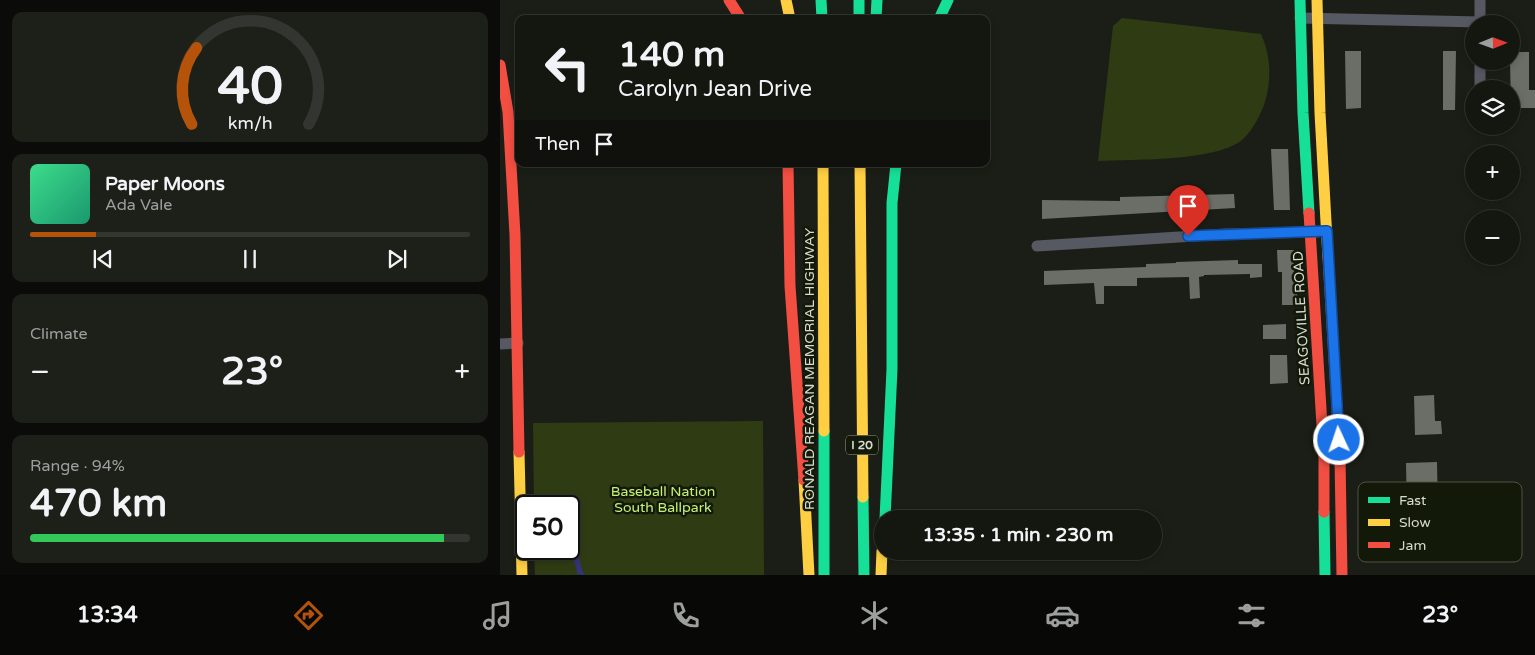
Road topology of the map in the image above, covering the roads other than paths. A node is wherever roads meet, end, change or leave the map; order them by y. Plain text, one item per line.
1 (729, 0) edge
2 (786, 0) edge
3 (822, 0) edge
4 (858, 0) edge
5 (877, 0) edge
6 (948, 0) edge
7 (1300, 0) edge
8 (1318, 0) edge
9 (1480, 0) edge
10 (738, 15) edge
11 (789, 15) edge
12 (822, 15) edge
13 (859, 15) edge
14 (876, 15) edge
15 (941, 15) edge
16 (1480, 15) edge
17 (1300, 18) junction
18 (1317, 19) junction
19 (1465, 23) edge
20 (500, 65) edge
21 (504, 112) edge
22 (788, 167) edge
23 (812, 167) edge
24 (823, 167) edge
25 (860, 167) edge
26 (867, 167) edge
27 (896, 167) edge
28 (1327, 231) junction
29 (1311, 232) junction
30 (1037, 246) dead end
31 (861, 316) junction
32 (518, 343) junction
33 (500, 344) edge
34 (824, 415) junction
35 (1324, 458) junction
36 (1340, 458) junction
37 (884, 510) edge
38 (882, 560) edge
39 (522, 575) edge
40 (809, 575) edge
41 (824, 575) edge
42 (864, 575) edge
43 (881, 575) edge
44 (1325, 575) edge
45 (1342, 575) edge

1 - 10 main road
2 - 11 main road
3 - 12 main road
4 - 13 main road
5 - 14 main road
6 - 15 main road
7 - 17 main road, SEAGOVILLE ROAD
8 - 18 main road
9 - 16 street
17 - 18 street
17 - 29 main road, SEAGOVILLE ROAD
18 - 19 street
18 - 28 main road
20 - 21 main road
21 - 32 main road
22 - 40 main road
23 - 34 main road
24 - 34 main road, RONALD REAGAN MEMORIAL HIGHWAY
25 - 31 main road, I 20
26 - 31 main road
27 - 37 main road
28 - 29 street
28 - 36 main road
29 - 30 street
29 - 35 main road, SEAGOVILLE ROAD
31 - 42 main road, I 20
32 - 33 street
32 - 39 main road
34 - 41 main road, RONALD REAGAN MEMORIAL HIGHWAY
35 - 36 main road
35 - 44 main road, SEAGOVILLE ROAD
36 - 45 main road
38 - 43 main road

